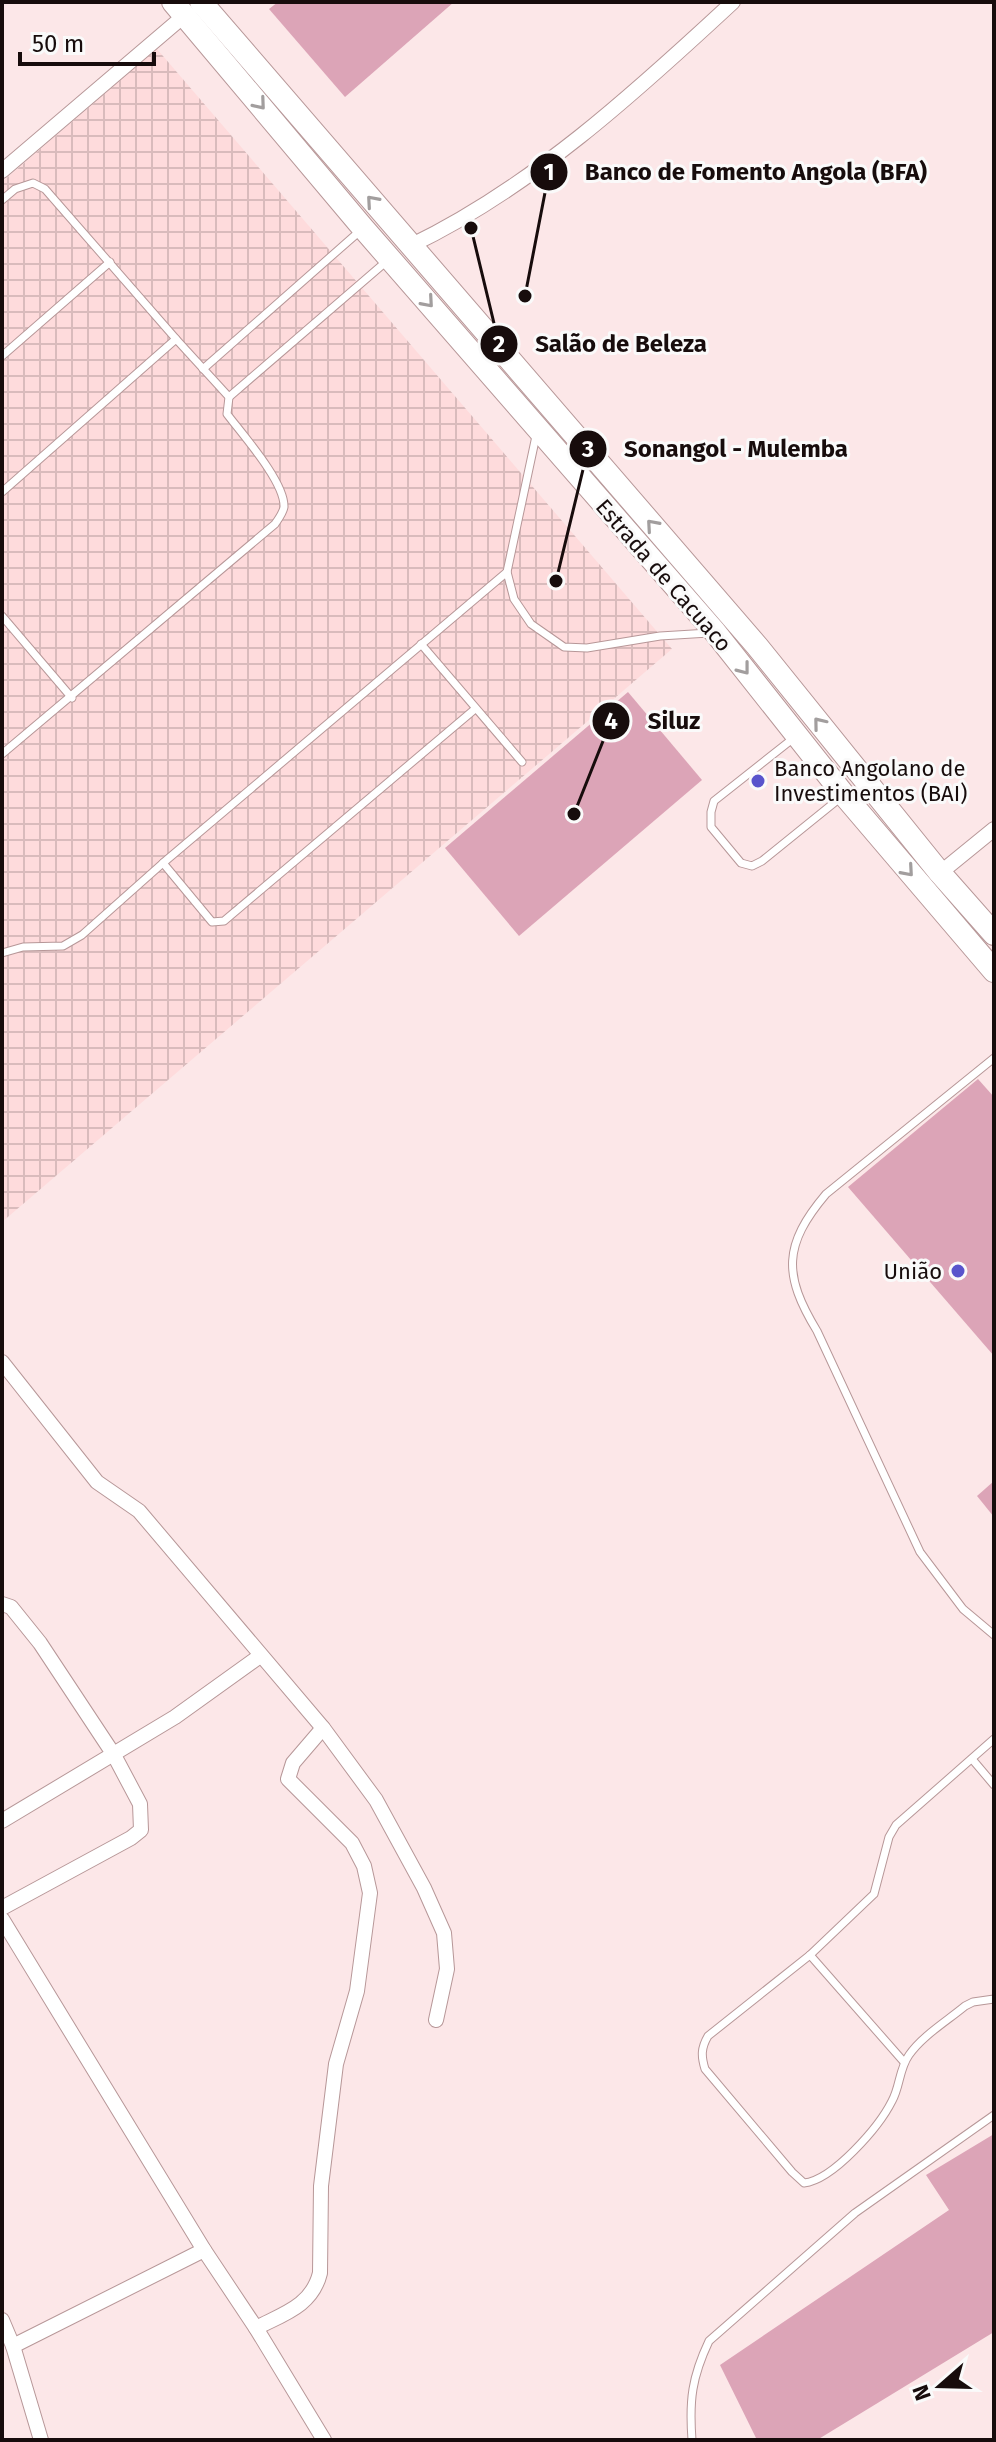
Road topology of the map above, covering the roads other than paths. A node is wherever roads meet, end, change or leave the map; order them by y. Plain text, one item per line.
1 (733, 2) edge
2 (186, 6) edge
3 (2, 171) edge
4 (2, 200) edge
5 (363, 228) junction
6 (410, 246) junction
7 (390, 258) junction
8 (110, 262) junction
9 (176, 339) junction
10 (2, 356) edge
11 (203, 369) junction
12 (229, 397) junction
13 (537, 428) junction
14 (2, 492) edge
15 (507, 572) junction
16 (2, 616) edge
17 (9, 625) junction
18 (2, 631) edge
19 (715, 632) junction
20 (421, 644) junction
21 (72, 698) junction
22 (475, 709) junction
23 (797, 736) junction
24 (2, 754) edge
25 (522, 762) dead end
26 (844, 795) junction
27 (994, 829) edge
28 (163, 863) junction
29 (940, 873) junction
30 (994, 934) edge
31 (2, 953) edge
32 (994, 971) edge
33 (994, 1058) edge
34 (2, 1362) edge
35 (2, 1604) edge
36 (994, 1635) edge
37 (260, 1656) junction
38 (323, 1728) junction
39 (994, 1739) edge
40 (114, 1755) junction
41 (972, 1759) junction
42 (994, 1785) edge
43 (2, 1821) edge
44 (2, 1908) edge
45 (2, 1919) edge
46 (810, 1955) junction
47 (994, 1999) edge
48 (436, 2020) dead end
49 (904, 2062) junction
50 (994, 2115) edge
51 (204, 2250) junction
52 (2, 2320) edge
53 (256, 2328) junction
54 (13, 2346) junction
55 (41, 2440) edge
56 (324, 2440) edge
57 (692, 2440) edge

1 - 6 street
2 - 3 street
2 -> 5 main road, Estrada de Cacuaco
6 -> 2 main road, Estrada de Cacuaco
4 - 8 lane
5 - 7 main road, Estrada de Cacuaco
5 - 11 lane
29 -> 6 main road, Estrada de Cacuaco
7 - 12 lane
7 -> 13 main road, Estrada de Cacuaco
8 - 9 lane
8 - 10 lane
9 - 11 lane
9 - 14 lane
11 - 12 lane
12 - 21 lane
13 - 15 lane
13 - 19 main road, Estrada de Cacuaco
15 - 19 lane
15 - 20 lane
16 - 17 lane
17 - 18 lane
17 - 21 lane
19 -> 23 main road, Estrada de Cacuaco
20 - 22 lane
20 - 28 lane
21 - 24 lane
22 - 25 lane
22 - 28 lane
23 - 26 main road, Estrada de Cacuaco
23 - 26 lane
26 -> 32 main road, Estrada de Cacuaco
27 - 29 street
28 - 31 lane
29 - 30 main road, Estrada de Cacuaco
33 - 36 lane
34 - 37 street
35 - 40 street
37 - 38 street
37 - 40 street
38 - 48 street
38 - 53 street
39 - 41 lane
40 - 43 street
40 - 44 street
41 - 42 lane
41 - 46 lane
45 - 51 street
46 - 49 lane
46 - 49 lane
47 - 49 lane
50 - 57 lane
51 - 53 street
51 - 54 street
52 - 54 street
53 - 56 street
54 - 55 street

